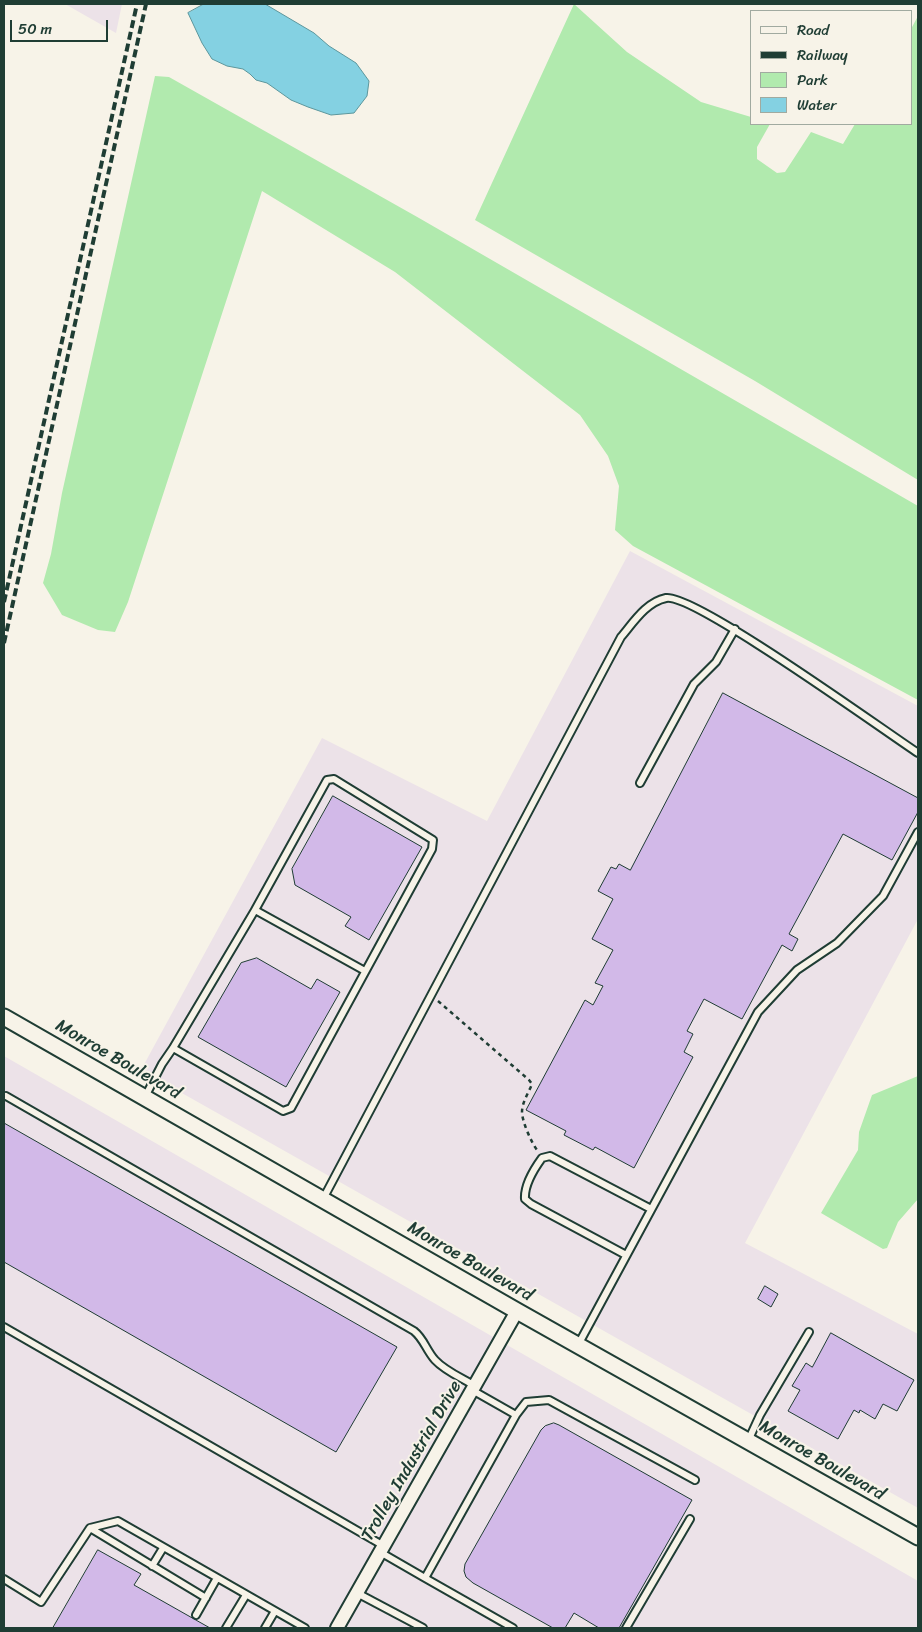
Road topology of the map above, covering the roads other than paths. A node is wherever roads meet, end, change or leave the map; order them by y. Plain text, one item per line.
1 (735, 629) junction
2 (918, 753) edge
3 (640, 783) dead end
4 (918, 832) edge
5 (255, 910) junction
6 (365, 971) junction
7 (4, 1017) edge
8 (174, 1048) junction
9 (6, 1096) dead end
10 (145, 1097) junction
11 (323, 1199) junction
12 (652, 1209) junction
13 (626, 1255) junction
14 (517, 1311) junction
15 (4, 1327) edge
16 (809, 1332) dead end
17 (578, 1345) junction
18 (473, 1388) junction
19 (516, 1415) junction
20 (748, 1441) junction
21 (695, 1480) dead end
22 (690, 1519) dead end
23 (90, 1528) junction
24 (918, 1537) edge
25 (163, 1548) junction
26 (382, 1549) junction
27 (152, 1566) junction
28 (217, 1578) junction
29 (425, 1578) junction
30 (4, 1579) edge
31 (357, 1593) junction
32 (246, 1595) junction
33 (206, 1598) junction
34 (275, 1611) junction
35 (196, 1615) dead end
36 (226, 1628) edge
37 (265, 1628) edge
38 (305, 1628) edge
39 (336, 1628) edge
40 (423, 1628) edge
41 (512, 1628) edge
42 (626, 1628) edge

1 - 2 lane
1 - 3 lane
1 - 11 lane
4 - 12 lane
5 - 6 lane
5 - 6 lane
5 - 8 lane
6 - 8 lane
7 - 10 street, Monroe Boulevard
8 - 10 lane
9 - 18 lane
10 - 11 street, Monroe Boulevard
11 - 14 street, Monroe Boulevard
12 - 13 lane
12 - 13 lane
13 - 17 lane
14 - 17 street, Monroe Boulevard
14 - 18 street, Trolley Industrial Drive
15 - 26 lane
16 - 20 lane
17 - 20 street, Monroe Boulevard
18 - 19 lane
18 - 26 street, Trolley Industrial Drive
19 - 21 lane
19 - 29 lane
20 - 24 street, Monroe Boulevard
22 - 42 lane
23 - 25 lane
23 - 27 lane
23 - 30 lane
25 - 27 lane
25 - 28 lane
26 - 29 lane
26 - 31 street, Trolley Industrial Drive
27 - 33 lane
28 - 32 lane
28 - 33 lane
29 - 41 lane
31 - 39 street, Trolley Industrial Drive
31 - 40 lane
32 - 34 lane
32 - 36 lane
33 - 35 lane
34 - 37 lane
34 - 38 lane

